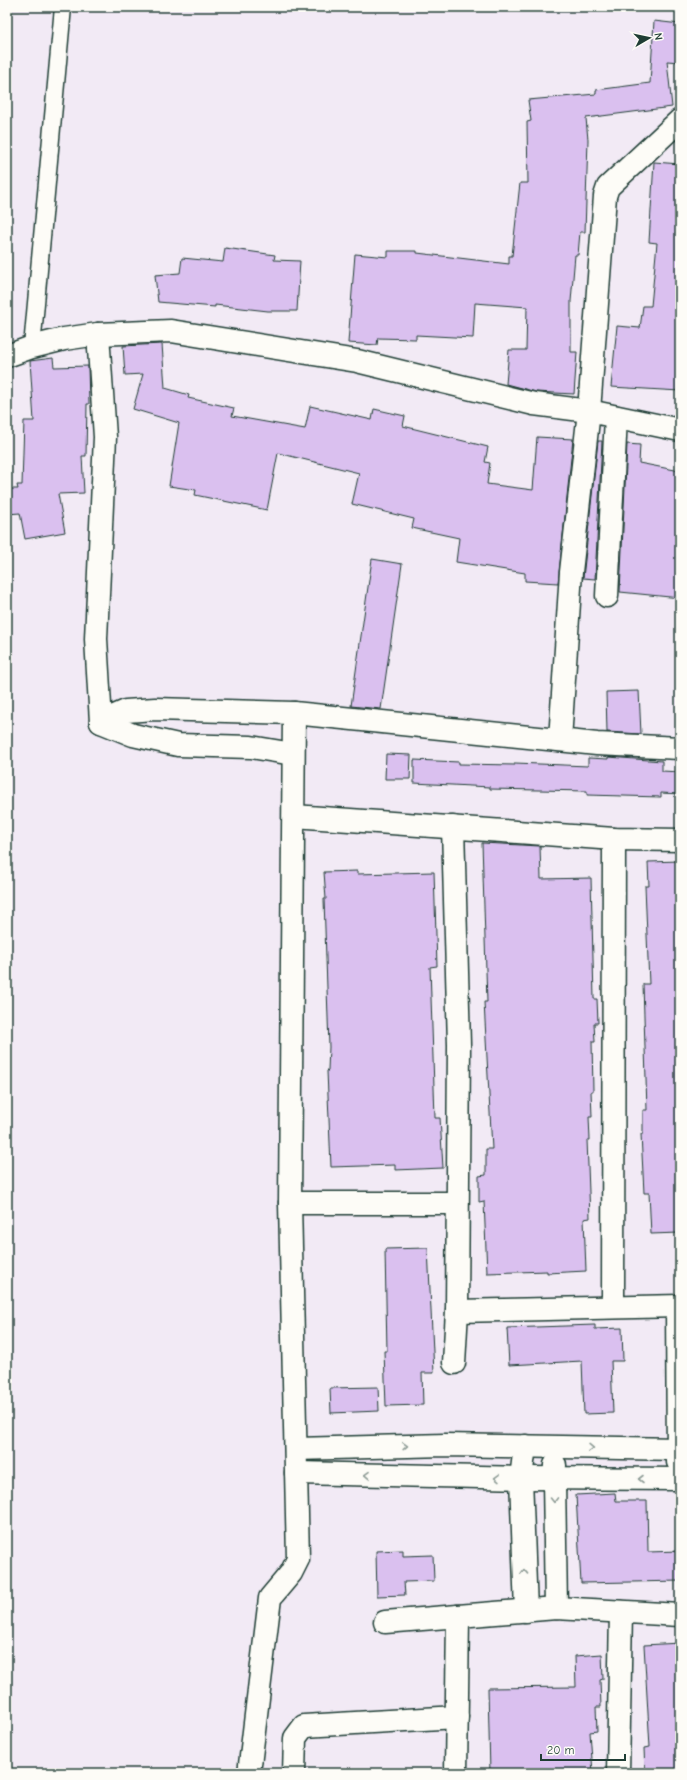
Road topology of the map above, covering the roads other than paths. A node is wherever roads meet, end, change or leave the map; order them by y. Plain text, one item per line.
1 (63, 7) edge
2 (680, 120) edge
3 (98, 334) junction
4 (32, 347) junction
5 (7, 356) edge
6 (590, 411) junction
7 (616, 417) junction
8 (680, 430) edge
9 (607, 596) dead end
10 (294, 713) junction
11 (100, 722) junction
12 (560, 740) junction
13 (680, 748) edge
14 (294, 754) junction
15 (294, 816) junction
16 (453, 827) junction
17 (614, 839) junction
18 (680, 840) edge
19 (457, 1203) junction
20 (290, 1204) junction
21 (613, 1306) junction
22 (679, 1306) edge
23 (457, 1312) junction
24 (454, 1363) dead end
25 (525, 1446) junction
26 (557, 1447) junction
27 (296, 1449) junction
28 (679, 1449) edge
29 (296, 1473) junction
30 (521, 1478) junction
31 (554, 1479) junction
32 (678, 1479) edge
33 (556, 1608) junction
34 (526, 1611) junction
35 (621, 1612) junction
36 (680, 1615) edge
37 (458, 1616) junction
38 (385, 1622) dead end
39 (457, 1717) junction
40 (249, 1773) edge
41 (294, 1773) edge
42 (456, 1773) edge
43 (618, 1773) edge

1 - 4 lane
2 - 6 street
3 - 4 street
3 - 6 street
3 - 11 street
4 - 5 street
6 - 7 street
6 - 12 street
7 - 8 street
7 - 9 street
10 - 11 street
10 - 12 street
10 - 14 street
11 - 14 street
12 - 13 street
14 - 15 street
15 - 16 street
15 - 20 street
16 - 17 street
16 - 19 street
17 - 18 street
17 - 21 street
19 - 20 street
19 - 23 street
20 - 27 street
21 - 22 street
21 - 23 street
22 - 28 street
23 - 24 street
25 - 26 street
27 -> 25 street
25 - 30 street
26 -> 28 street
26 - 31 street
27 - 29 street
28 - 32 street
30 -> 29 street
29 - 40 street
30 - 31 street
34 -> 30 street
32 -> 31 street
31 -> 33 street
33 - 34 street
33 - 35 street
34 - 37 street
35 - 36 street
35 - 43 street
37 - 38 street
37 - 39 street
39 - 41 street
39 - 42 street

